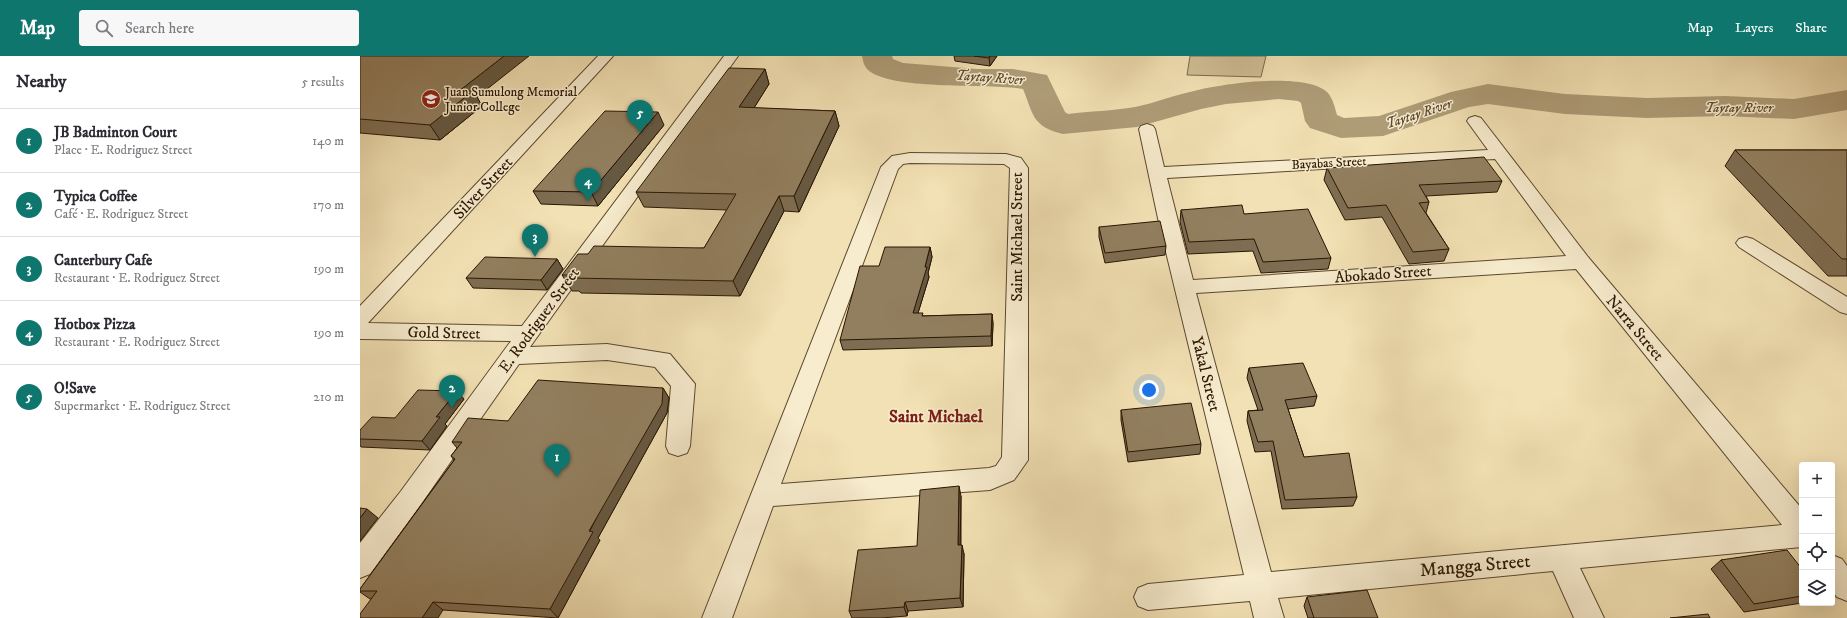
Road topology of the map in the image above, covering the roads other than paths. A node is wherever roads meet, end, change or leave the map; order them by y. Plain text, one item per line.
1 (606, 56) edge
2 (731, 56) edge
3 (1475, 121) dead end
4 (1147, 129) dead end
5 (1501, 154) junction
6 (1157, 173) junction
7 (1746, 243) dead end
8 (1581, 262) junction
9 (1184, 287) junction
10 (1847, 307) edge
11 (360, 319) edge
12 (360, 332) edge
13 (528, 334) junction
14 (512, 356) junction
15 (678, 446) dead end
16 (762, 496) junction
17 (1799, 525) edge
18 (1799, 535) edge
19 (1561, 558) junction
20 (360, 565) edge
21 (1834, 570) edge
22 (1260, 586) junction
23 (1847, 588) edge
24 (1148, 597) dead end
25 (717, 618) edge
26 (1269, 618) edge
27 (1589, 618) edge

1 - 11 street, Silver Street
2 - 13 street, E. Rodriguez Street
3 - 5 street, Narra Street
4 - 6 street, Yakal Street
5 - 6 street, Bayabas Street
5 - 8 street, Narra Street
6 - 9 street, Yakal Street
7 - 10 street
8 - 9 street, Abokado Street
8 - 17 street, Narra Street
9 - 22 street, Yakal Street
12 - 13 street, Gold Street
13 - 14 street, E. Rodriguez Street
14 - 15 street
14 - 20 street, E. Rodriguez Street
16 - 16 street, Saint Michael Street
16 - 25 street, Saint Michael Street
18 - 19 street, Mangga Street
19 - 22 street, Mangga Street
19 - 27 street
21 - 23 street
22 - 24 street, Mangga Street
22 - 26 street, Yakal Street

